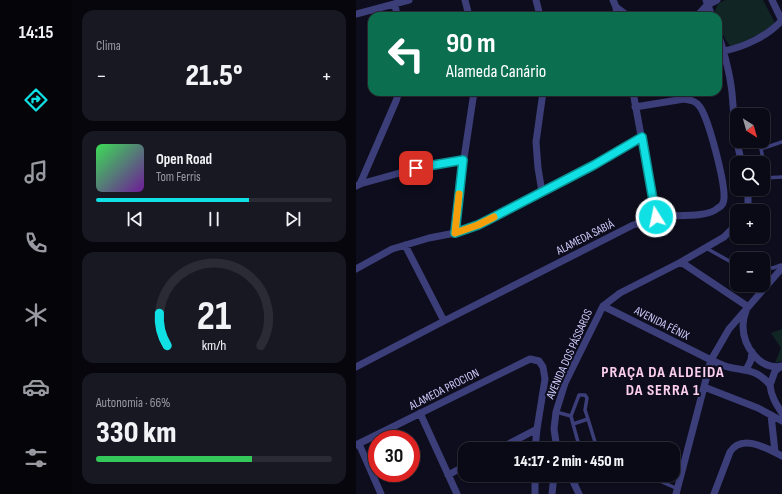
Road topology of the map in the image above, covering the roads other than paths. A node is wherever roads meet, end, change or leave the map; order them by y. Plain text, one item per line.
1 (409, 0) edge
2 (465, 0) edge
3 (536, 0) edge
4 (717, 0) edge
5 (772, 0) edge
6 (614, 3) edge
7 (706, 3) edge
8 (395, 4) junction
9 (396, 12) edge
10 (468, 12) edge
11 (539, 12) edge
12 (622, 12) edge
13 (700, 12) edge
14 (356, 14) edge
15 (782, 20) edge
16 (722, 50) edge
17 (722, 54) edge
18 (398, 96) edge
19 (473, 96) edge
20 (542, 96) edge
21 (633, 96) edge
22 (635, 107) junction
23 (642, 137) junction
24 (782, 142) edge
25 (740, 156) edge
26 (762, 156) edge
27 (463, 160) junction
28 (782, 177) edge
29 (770, 178) edge
30 (358, 185) edge
31 (542, 192) junction
32 (656, 217) junction
33 (730, 231) edge
34 (455, 233) junction
35 (405, 245) junction
36 (705, 248) junction
37 (730, 261) edge
38 (681, 262) junction
39 (782, 266) edge
40 (770, 268) edge
41 (356, 269) edge
42 (603, 306) junction
43 (747, 306) junction
44 (444, 321) junction
45 (752, 352) junction
46 (711, 360) junction
47 (781, 366) edge
48 (356, 367) edge
49 (746, 370) junction
50 (770, 385) junction
51 (704, 387) junction
52 (556, 412) junction
53 (420, 413) junction
54 (782, 413) edge
55 (771, 415) junction
56 (571, 416) junction
57 (588, 419) junction
58 (782, 421) edge
59 (573, 424) junction
60 (537, 429) junction
61 (512, 442) edge
62 (536, 442) edge
63 (556, 442) edge
64 (579, 442) edge
65 (595, 442) edge
66 (358, 444) edge
67 (774, 452) junction
68 (782, 456) edge
69 (458, 470) edge
70 (448, 475) junction
71 (535, 482) edge
72 (553, 482) edge
73 (573, 482) edge
74 (581, 482) edge
75 (659, 482) edge
76 (574, 485) junction
77 (677, 492) edge
78 (382, 494) edge
79 (457, 494) edge
80 (535, 494) edge
81 (552, 494) edge
82 (579, 494) edge
83 (714, 494) edge

1 - 8 street
2 - 10 street
3 - 11 street
4 - 7 street
5 - 15 street
6 - 12 street
7 - 13 street
8 - 9 street
8 - 14 street
15 - 16 street
17 - 25 street
18 - 30 street
19 - 27 street
20 - 31 street
21 - 22 street
22 - 23 street
22 - 32 street, ALAMEDA SABIÁ
23 - 31 street
23 - 32 street
24 - 26 lane
27 - 30 street
27 - 34 street
28 - 29 lane
31 - 34 street
32 - 44 street, ALAMEDA SABIÁ
33 - 36 street, AVENIDA DOS PÁSSAROS
34 - 35 street
35 - 41 street
35 - 44 street
36 - 37 lane
36 - 38 street, AVENIDA DOS PÁSSAROS
38 - 42 street, AVENIDA DOS PÁSSAROS
38 - 43 street
39 - 40 lane
39 - 43 street
42 - 46 street, AVENIDA FÊNIX
42 - 52 street, AVENIDA DOS PÁSSAROS
43 - 45 street
43 - 46 street
44 - 48 street, ALAMEDA SABIÁ
45 - 47 street
45 - 49 street
46 - 49 street, AVENIDA FÊNIX
46 - 51 street
47 - 50 street
49 - 50 street, AVENIDA FÊNIX
50 - 54 street
51 - 55 street
51 - 77 street
52 - 56 lane
52 - 63 street, AVENIDA DOS PÁSSAROS
53 - 60 street, ALAMEDA PROCION
53 - 66 street, ALAMEDA PROCION
53 - 70 street
55 - 58 street
55 - 67 street
56 - 57 lane
56 - 59 lane
57 - 59 lane
57 - 65 lane
59 - 64 lane
60 - 61 street
60 - 62 street
66 - 78 street
67 - 68 street
67 - 83 street
69 - 70 street
70 - 79 street
71 - 80 street
72 - 81 street
73 - 76 street
74 - 76 lane
75 - 77 lane
76 - 82 street

